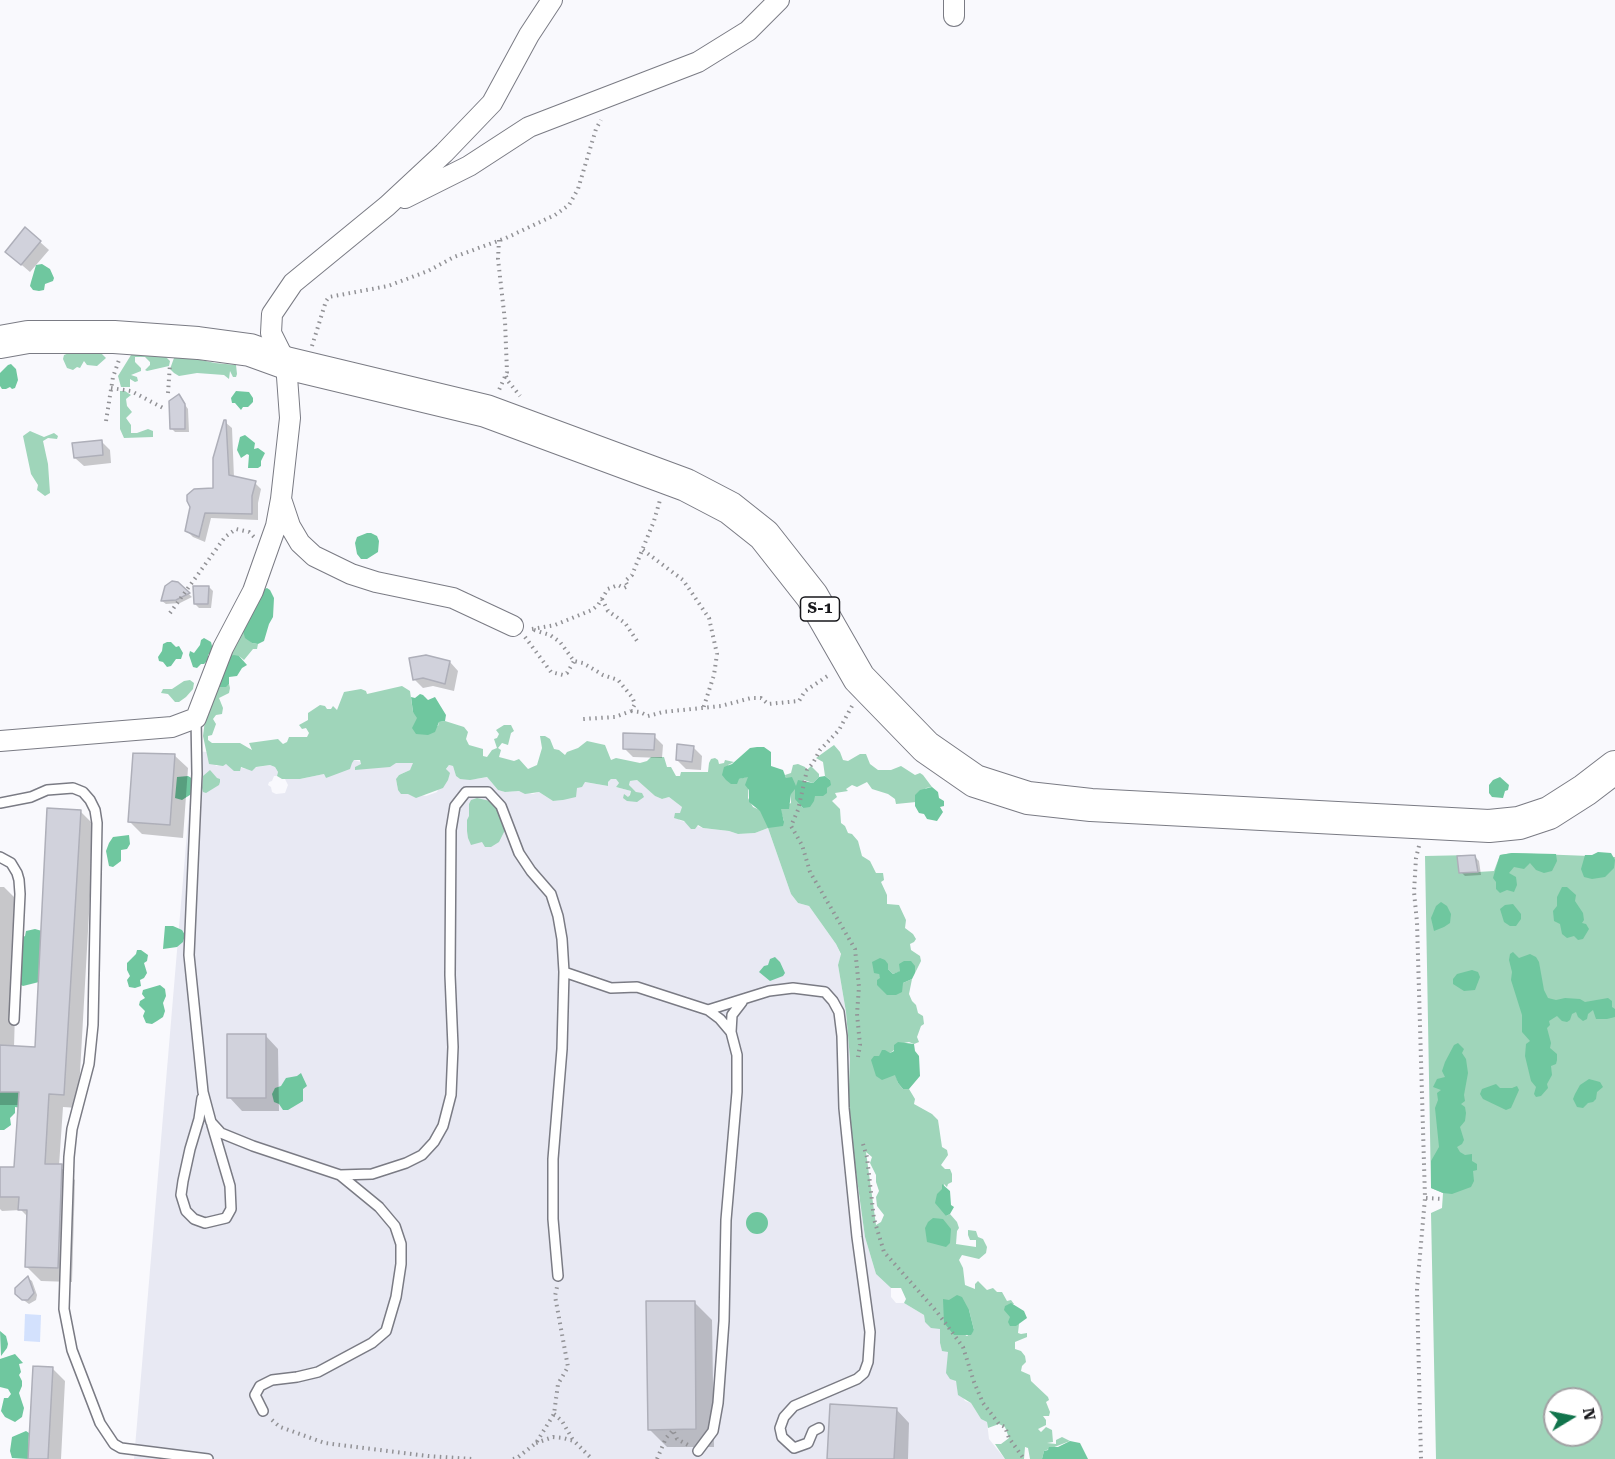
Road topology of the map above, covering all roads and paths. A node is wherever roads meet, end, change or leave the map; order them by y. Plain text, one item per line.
1 (552, 0) edge
2 (779, 0) edge
3 (613, 94) junction
4 (387, 206) junction
5 (499, 240) junction
6 (135, 338) junction
7 (0, 342) edge
8 (296, 365) junction
9 (111, 388) junction
10 (165, 409) dead end
11 (477, 409) junction
12 (106, 421) dead end
13 (664, 477) junction
14 (282, 499) junction
15 (300, 543) junction
16 (268, 549) junction
17 (643, 550) junction
18 (602, 598) junction
19 (170, 613) dead end
20 (523, 628) junction
21 (637, 641) dead end
22 (574, 661) junction
23 (849, 661) junction
24 (867, 687) junction
25 (703, 709) junction
26 (632, 711) junction
27 (196, 718) junction
28 (583, 719) dead end
29 (0, 741) edge
30 (1615, 767) edge
31 (0, 802) edge
32 (1424, 823) junction
33 (0, 857) edge
34 (564, 972) junction
35 (744, 999) junction
36 (708, 1011) junction
37 (14, 1020) dead end
38 (731, 1032) junction
39 (857, 1063) dead end
40 (203, 1092) junction
41 (211, 1122) junction
42 (862, 1140) dead end
43 (340, 1175) junction
44 (1425, 1198) junction
45 (1443, 1199) dead end
46 (558, 1276) joint
47 (263, 1411) joint
48 (554, 1414) junction
49 (819, 1428) dead end
50 (673, 1430) dead end
51 (574, 1441) junction
52 (536, 1443) junction
53 (698, 1451) dead end
54 (208, 1459) edge
55 (472, 1459) edge
56 (513, 1459) edge
57 (592, 1459) edge
58 (657, 1459) edge
59 (1024, 1459) edge
60 (1421, 1459) edge

1 - 4 street
2 - 3 street
3 - 4 street
3 - 5 path
4 - 8 street
5 - 8 path
5 - 11 path
6 - 7 main road, S-1
6 - 8 main road, S-1
6 - 9 path
8 - 11 main road, S-1
8 - 14 street
9 - 10 path
9 - 12 path
11 - 13 main road, S-1
13 - 17 path
13 - 23 main road, S-1
14 - 15 street
14 - 16 street
15 - 16 street
15 - 20 street
16 - 19 path
16 - 27 street
17 - 18 path
17 - 25 path
18 - 20 path
18 - 21 path
20 - 22 path
20 - 22 path
22 - 26 path
23 - 24 main road, S-1
23 - 25 path
24 - 32 main road, S-1
24 - 39 path
25 - 26 path
26 - 28 path
27 - 29 street
27 - 40 lane
30 - 32 main road, S-1
31 - 54 lane
32 - 44 path
33 - 37 lane
34 - 36 lane
34 - 43 lane
34 - 46 lane
35 - 36 lane
35 - 38 lane
35 - 49 lane
36 - 38 lane
38 - 53 lane
40 - 41 lane
40 - 41 lane
41 - 43 lane
42 - 59 path
43 - 47 lane
44 - 45 path
44 - 60 path
46 - 48 path
47 - 55 path
48 - 51 path
48 - 52 path
50 - 58 path
51 - 52 path
51 - 57 path
52 - 56 path

